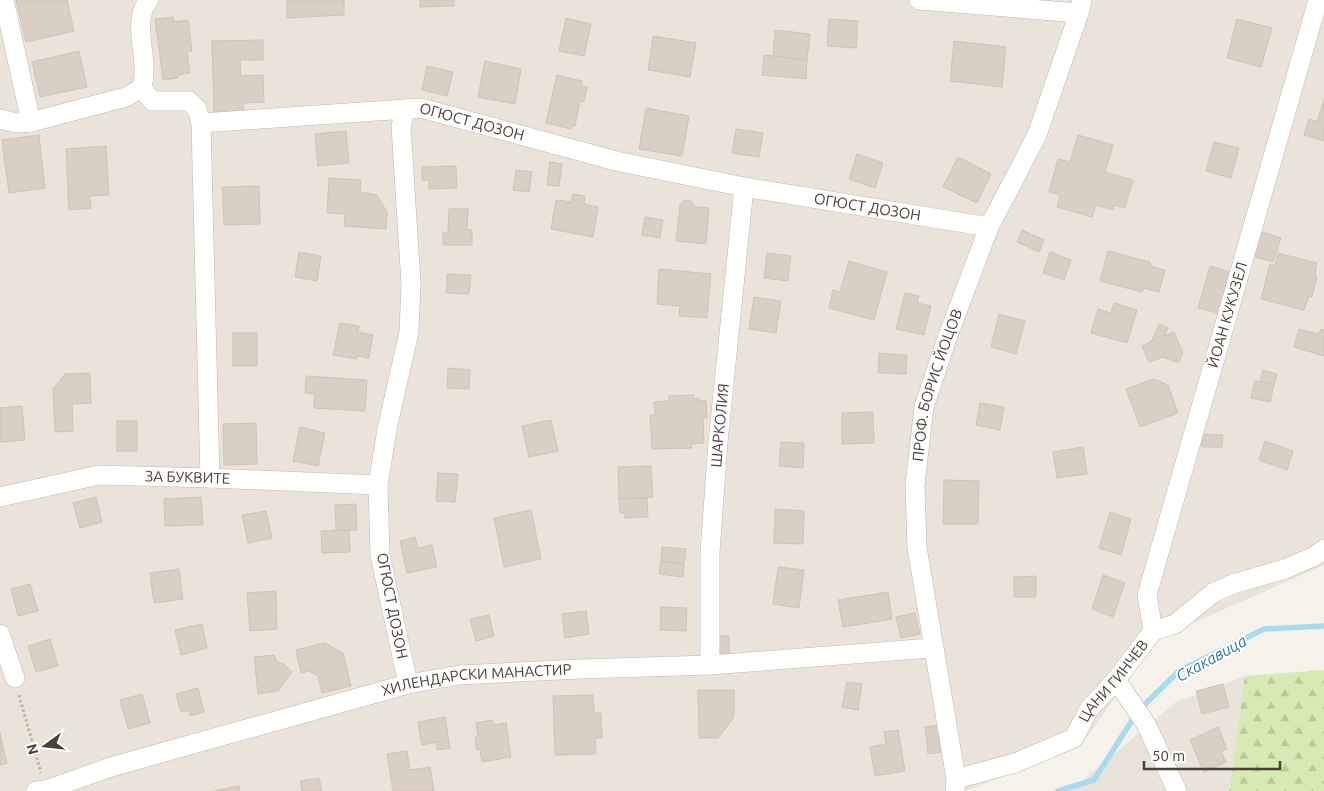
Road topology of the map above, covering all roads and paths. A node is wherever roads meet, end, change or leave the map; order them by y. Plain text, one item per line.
1 (4, 0) edge
2 (149, 0) edge
3 (919, 0) edge
4 (1318, 0) edge
5 (1080, 7) edge
6 (142, 88) junction
7 (406, 109) junction
8 (0, 119) edge
9 (31, 122) junction
10 (201, 123) junction
11 (744, 187) junction
12 (990, 227) junction
13 (210, 478) junction
14 (378, 485) junction
15 (0, 497) edge
16 (1324, 549) edge
17 (1153, 631) junction
18 (0, 634) edge
19 (932, 648) junction
20 (710, 665) junction
21 (14, 678) joint
22 (1116, 680) junction
23 (408, 684) junction
24 (955, 785) edge
25 (36, 791) edge
26 (46, 791) edge
27 (1177, 791) edge

1 - 9 street
2 - 6 street
3 - 5 street
4 - 17 street, ЙОАН КУКУЗЕЛ
5 - 12 street, ПРОФ. БОРИС ЙОЦОВ
6 - 9 street
6 - 10 street
7 - 10 street
7 - 11 street, ОГЮСТ ДОЗОН
7 - 14 street, ОГЮСТ ДОЗОН
8 - 9 street
10 - 13 street
11 - 12 street, ОГЮСТ ДОЗОН
11 - 20 street, ШАРКОЛИЯ
12 - 19 street, ПРОФ. БОРИС ЙОЦОВ
13 - 14 street, ЗА БУКВИТЕ
13 - 15 street, ЗА БУКВИТЕ
14 - 23 street, ОГЮСТ ДОЗОН
16 - 17 street, ЦАНИ ГИНЧЕВ
17 - 22 street, ЦАНИ ГИНЧЕВ
18 - 21 street
19 - 20 street, ХИЛЕНДАРСКИ МАНАСТИР
19 - 24 street, ПРОФ. БОРИС ЙОЦОВ
20 - 23 street, ХИЛЕНДАРСКИ МАНАСТИР
21 - 26 path
22 - 24 street, ЦАНИ ГИНЧЕВ
22 - 27 street
23 - 26 street, ХИЛЕНДАРСКИ МАНАСТИР
25 - 26 street, ХИЛЕНДАРСКИ МАНАСТИР

